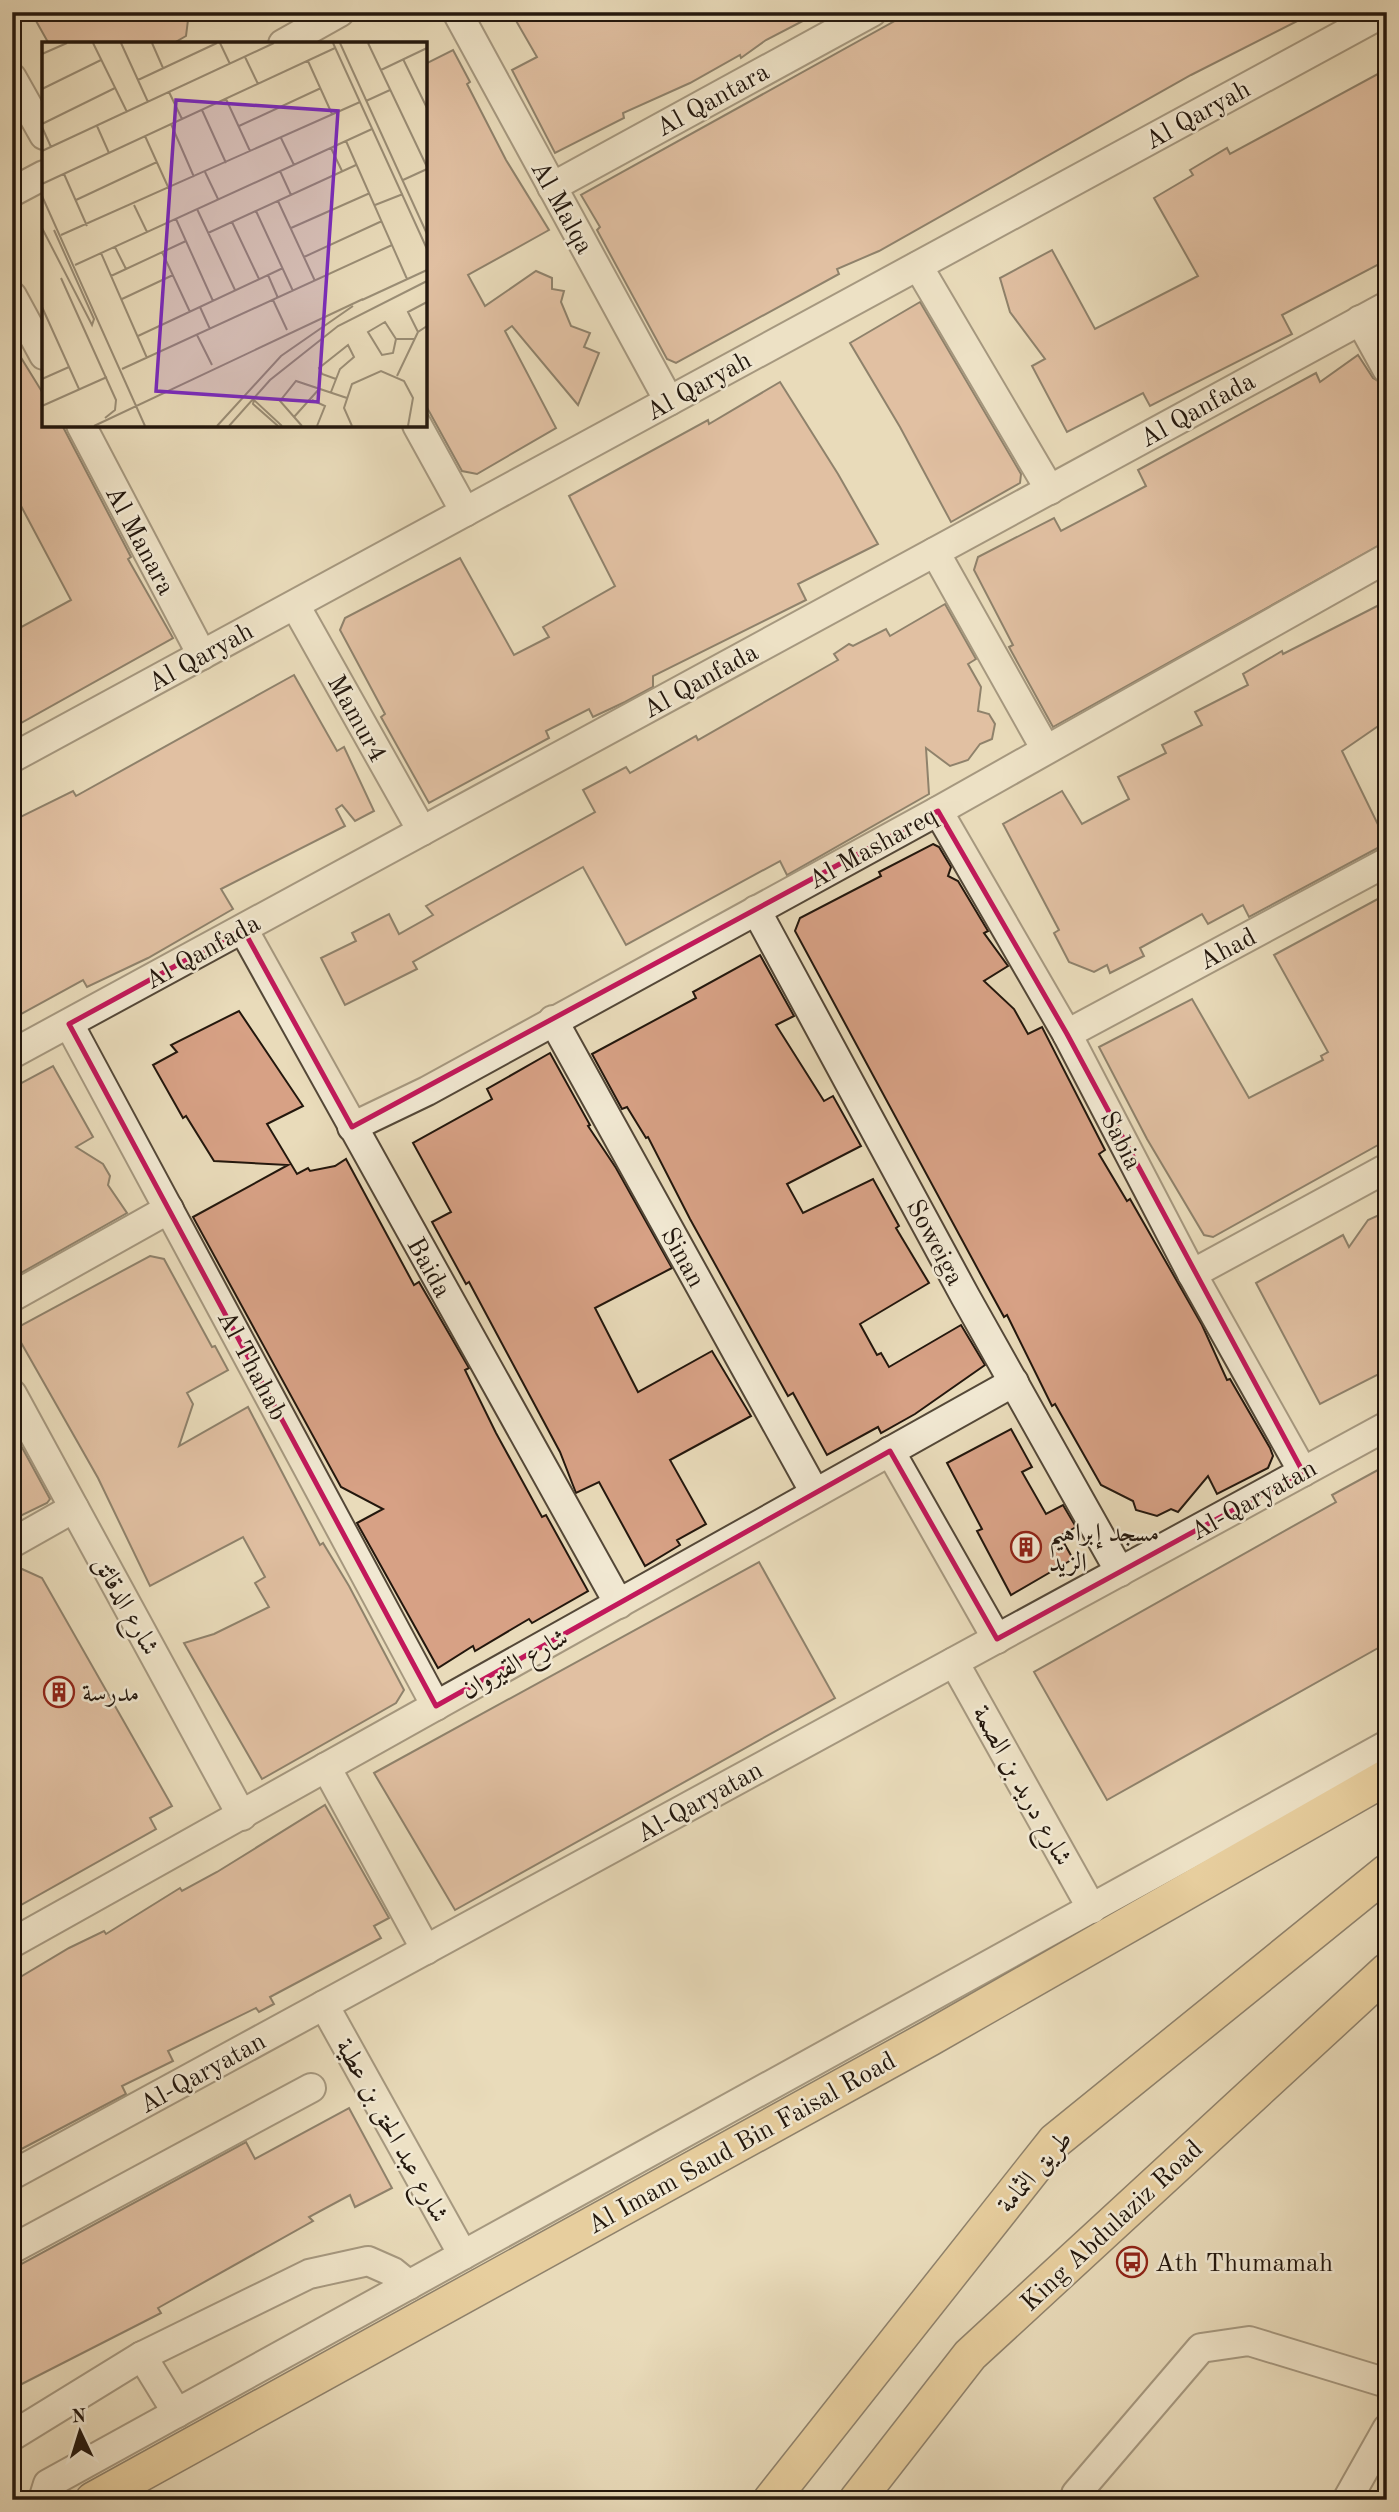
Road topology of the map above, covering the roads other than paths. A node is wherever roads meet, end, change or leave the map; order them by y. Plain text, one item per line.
1 (340, 12) edge
2 (457, 12) edge
3 (872, 12) edge
4 (1384, 12) edge
5 (1342, 22) edge
6 (287, 42) edge
7 (12, 78) edge
8 (42, 131) edge
9 (42, 176) edge
10 (552, 187) junction
11 (12, 192) edge
12 (918, 265) junction
13 (12, 296) edge
14 (1387, 306) edge
15 (1360, 320) junction
16 (42, 351) edge
17 (1387, 369) edge
18 (669, 401) junction
19 (82, 427) edge
20 (418, 427) edge
21 (1050, 490) junction
22 (465, 512) junction
23 (935, 552) junction
24 (1387, 558) edge
25 (295, 605) junction
26 (202, 655) junction
27 (1045, 748) junction
28 (12, 758) edge
29 (938, 811) junction
30 (422, 831) junction
31 (1387, 862) edge
32 (756, 910) junction
33 (243, 929) junction
34 (553, 1020) junction
35 (69, 1024) junction
36 (1067, 1034) junction
37 (12, 1054) edge
38 (352, 1127) junction
39 (1387, 1168) edge
40 (169, 1209) junction
41 (1192, 1274) junction
42 (12, 1297) edge
43 (1014, 1382) junction
44 (12, 1394) edge
45 (1387, 1426) edge
46 (890, 1451) junction
47 (1303, 1472) junction
48 (815, 1493) junction
49 (75, 1508) junction
50 (12, 1543) edge
51 (1120, 1572) junction
52 (620, 1604) junction
53 (997, 1639) junction
54 (954, 1662) junction
55 (436, 1706) junction
56 (1387, 1745) edge
57 (326, 1768) junction
58 (1387, 1777) edge
59 (242, 1816) junction
60 (1387, 1872) edge
61 (1092, 1909) junction
62 (12, 1943) edge
63 (426, 1950) junction
64 (1387, 1970) edge
65 (324, 2005) junction
66 (311, 2088) dead end
67 (12, 2175) edge
68 (12, 2249) edge
69 (463, 2255) junction
70 (409, 2285) junction
71 (142, 2356) junction
72 (1387, 2383) edge
73 (177, 2413) junction
74 (1387, 2429) edge
75 (12, 2436) edge
76 (1350, 2499) edge
77 (43, 2500) edge
78 (93, 2500) edge
79 (771, 2500) edge
80 (857, 2500) edge
81 (1075, 2500) edge

1 - 6 street
2 - 10 street, Al Malqa
3 - 10 street, Al Qantara
4 - 5 street, Al Qaryah
5 - 12 street, Al Qaryah
7 - 8 street
9 - 11 street
10 - 18 street, Al Malqa
12 - 18 street, Al Qaryah
12 - 21 street
13 - 16 street
14 - 15 street, Al Qanfada
15 - 17 street
15 - 21 street, Al Qanfada
18 - 22 street, Al Qaryah
19 - 26 street, Al Manara
20 - 22 street
21 - 23 street, Al Qanfada
22 - 25 street, Al Qaryah
23 - 27 street
23 - 30 street, Al Qanfada
24 - 27 street, Al Mashareq
25 - 26 street, Al Qaryah
25 - 30 street, Mamur4
26 - 28 street, Al Qaryah
27 - 29 street, Al Mashareq
29 - 32 street, Al Mashareq
29 - 36 street, Sabia
30 - 33 street, Al Qanfada
31 - 36 street, Ahad
32 - 34 street, Al Mashareq
32 - 43 street, Soweiga
33 - 35 street, Al Qanfada
33 - 38 street, Baida
34 - 38 street, Al Mashareq
34 - 48 street, Sinan
35 - 37 street, Al Qanfada
35 - 40 street, Al Thahab
36 - 41 street, Sabia
38 - 52 street, Baida
39 - 41 street
40 - 42 street
40 - 55 street, Al Thahab
41 - 47 street, Sabia
43 - 46 street, شارع القيروان
43 - 51 street, Soweiga
44 - 49 street, شارع الدقائق
45 - 47 street, Al-Qaryatan
46 - 48 street, شارع القيروان
46 - 53 street
47 - 51 street, Al-Qaryatan
48 - 52 street, شارع القيروان
49 - 50 street
49 - 59 street, شارع الدقائق
51 - 53 street, Al-Qaryatan
52 - 55 street, شارع القيروان
53 - 54 street, Al-Qaryatan
54 - 61 street, شارع دريد بن الصمة
54 - 63 street, Al-Qaryatan
55 - 57 street, شارع القيروان
56 - 61 street
57 - 59 street, شارع القيروان
57 - 63 street
58 - 78 main road, Al Imam Saud Bin Faisal Road
59 - 62 street, شارع القيروان
60 - 79 main road, طريق الثمامة
61 - 69 street
63 - 65 street, Al-Qaryatan
64 - 80 main road, King Abdulaziz Road
65 - 67 street, Al-Qaryatan
65 - 69 street, شارع عبد الحق بن عطية
66 - 68 street
69 - 70 street
70 - 71 street
70 - 73 street
71 - 73 street
71 - 75 street
72 - 81 street
73 - 77 street
74 - 76 street

